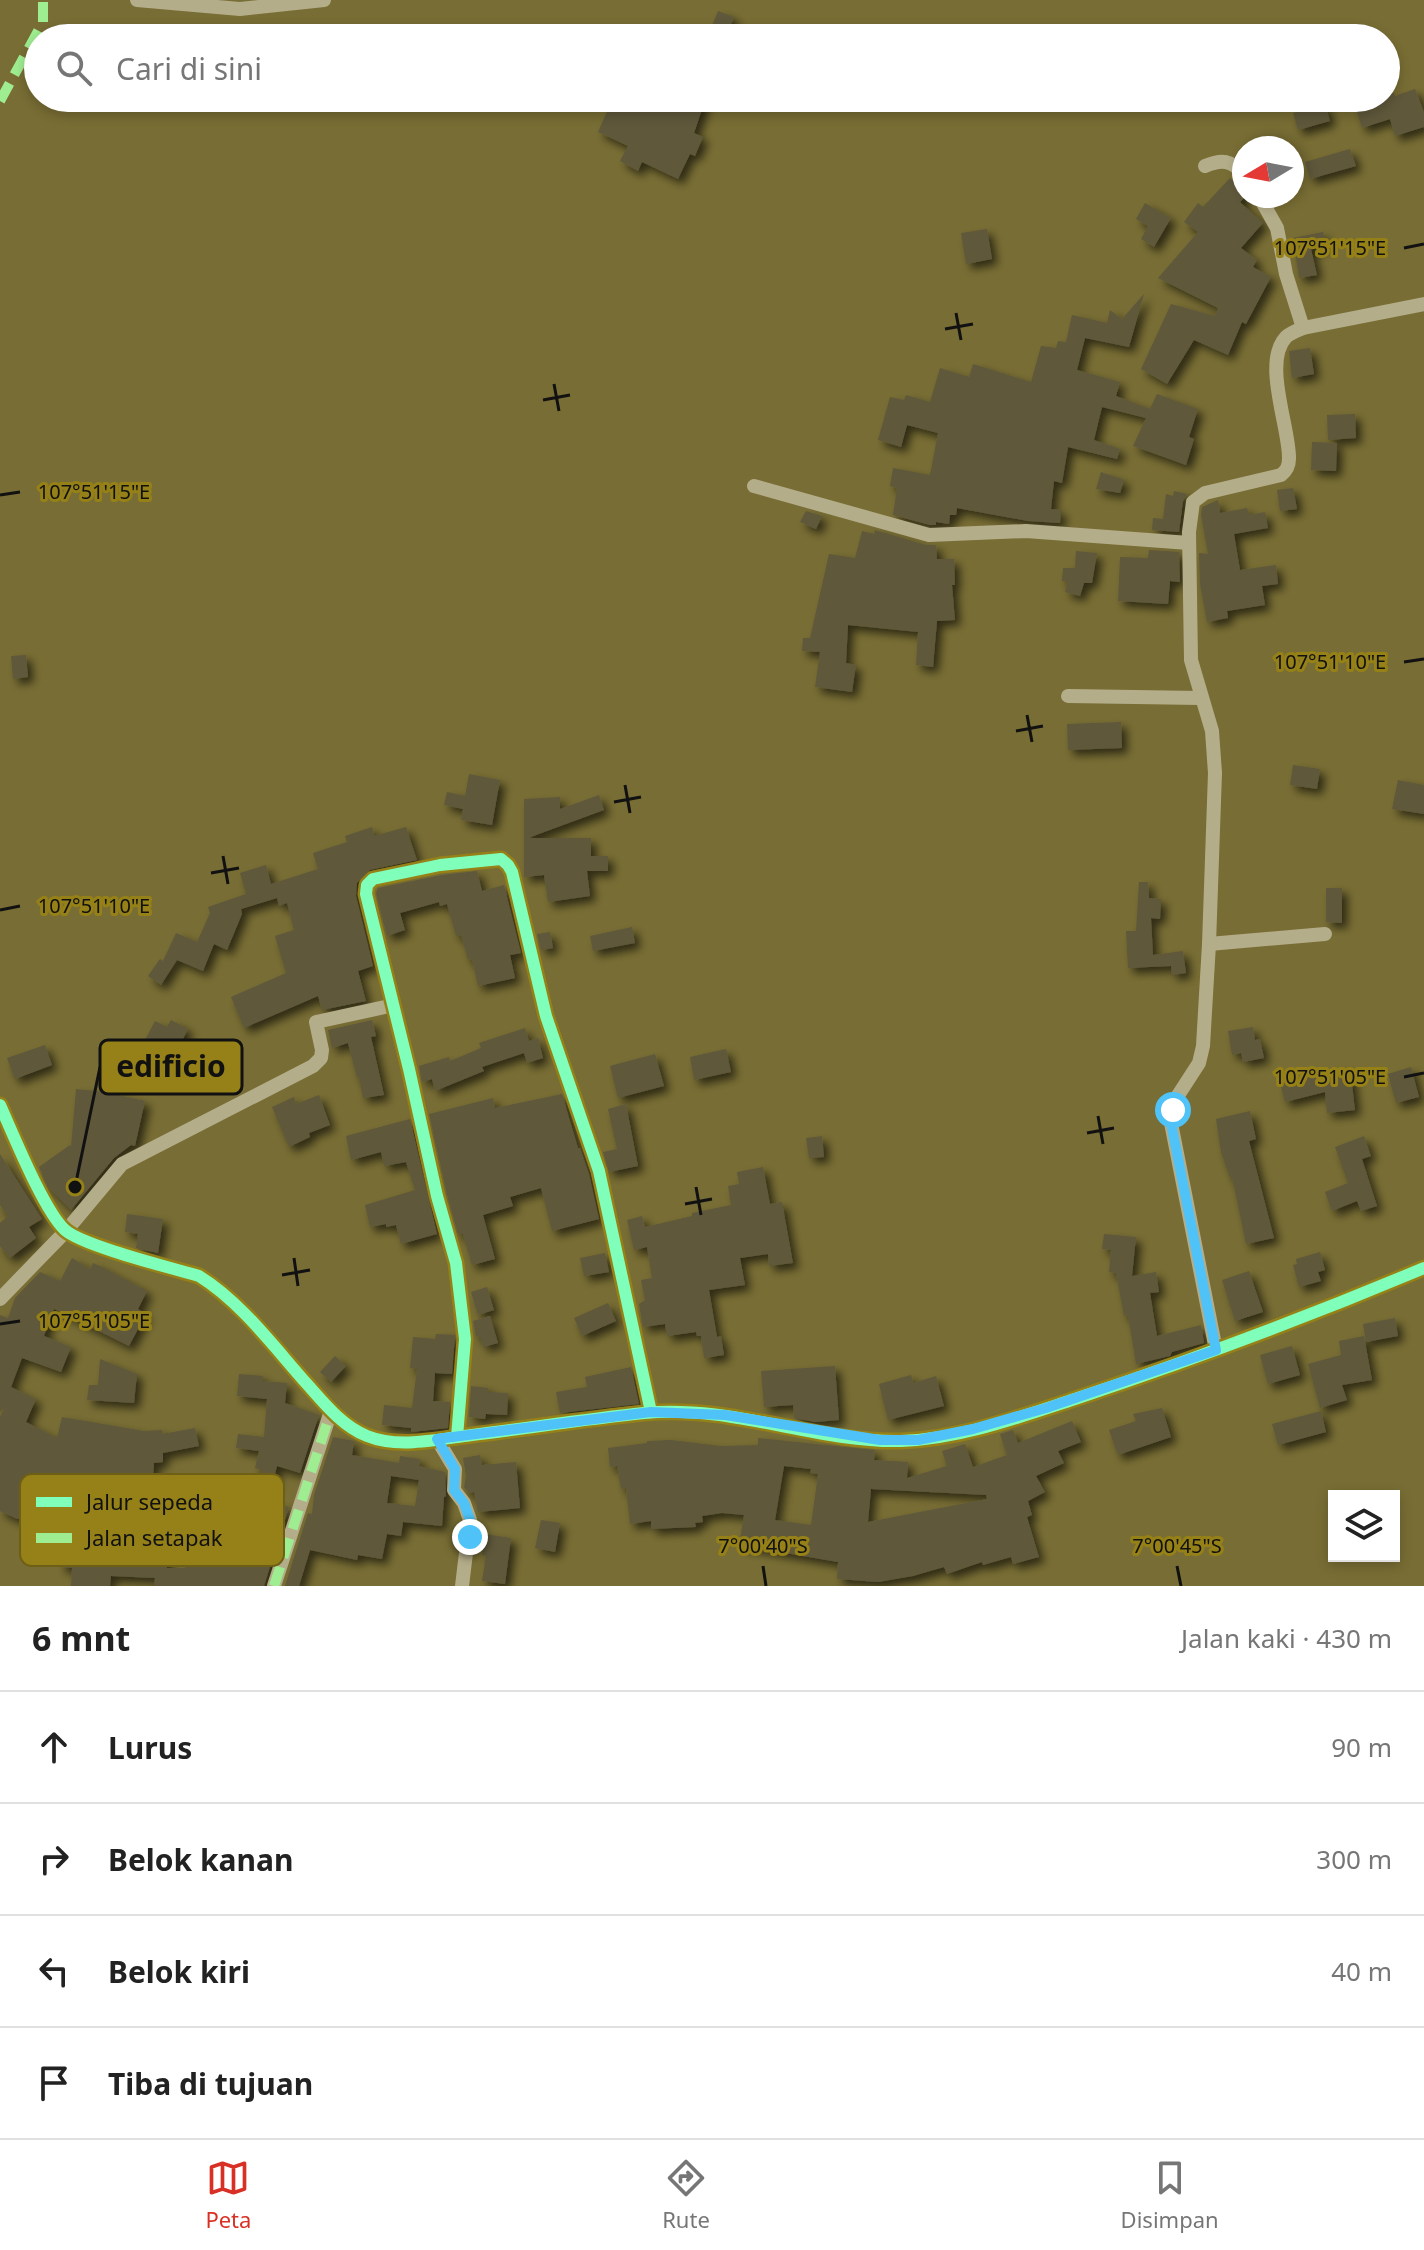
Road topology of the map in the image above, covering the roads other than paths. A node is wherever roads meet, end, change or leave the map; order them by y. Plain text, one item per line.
1 (137, 0) edge
2 (324, 0) edge
3 (1232, 164) edge
4 (1205, 166) dead end
5 (1266, 208) edge
6 (1424, 304) edge
7 (1303, 328) junction
8 (754, 486) dead end
9 (1189, 543) junction
10 (1068, 696) dead end
11 (1200, 698) junction
12 (1325, 934) dead end
13 (1209, 944) junction
14 (394, 1005) junction
15 (0, 1105) edge
16 (66, 1231) junction
17 (1424, 1268) edge
18 (0, 1299) edge
19 (1216, 1350) junction
20 (331, 1411) junction
21 (651, 1412) junction
22 (457, 1437) junction
23 (437, 1439) junction
24 (284, 1555) edge
25 (281, 1566) edge
26 (274, 1586) edge
27 (462, 1586) edge

1 - 2 street
3 - 4 street
5 - 7 street
6 - 7 street
7 - 9 street
8 - 9 street
9 - 11 street
10 - 11 street
11 - 13 street
12 - 13 street
13 - 19 street
14 - 16 street
14 - 21 street
14 - 22 street
15 - 16 street
16 - 18 street
16 - 20 street
17 - 19 street
19 - 21 street
20 - 23 street
20 - 24 street
21 - 22 street
22 - 23 street
23 - 27 street
25 - 26 street

